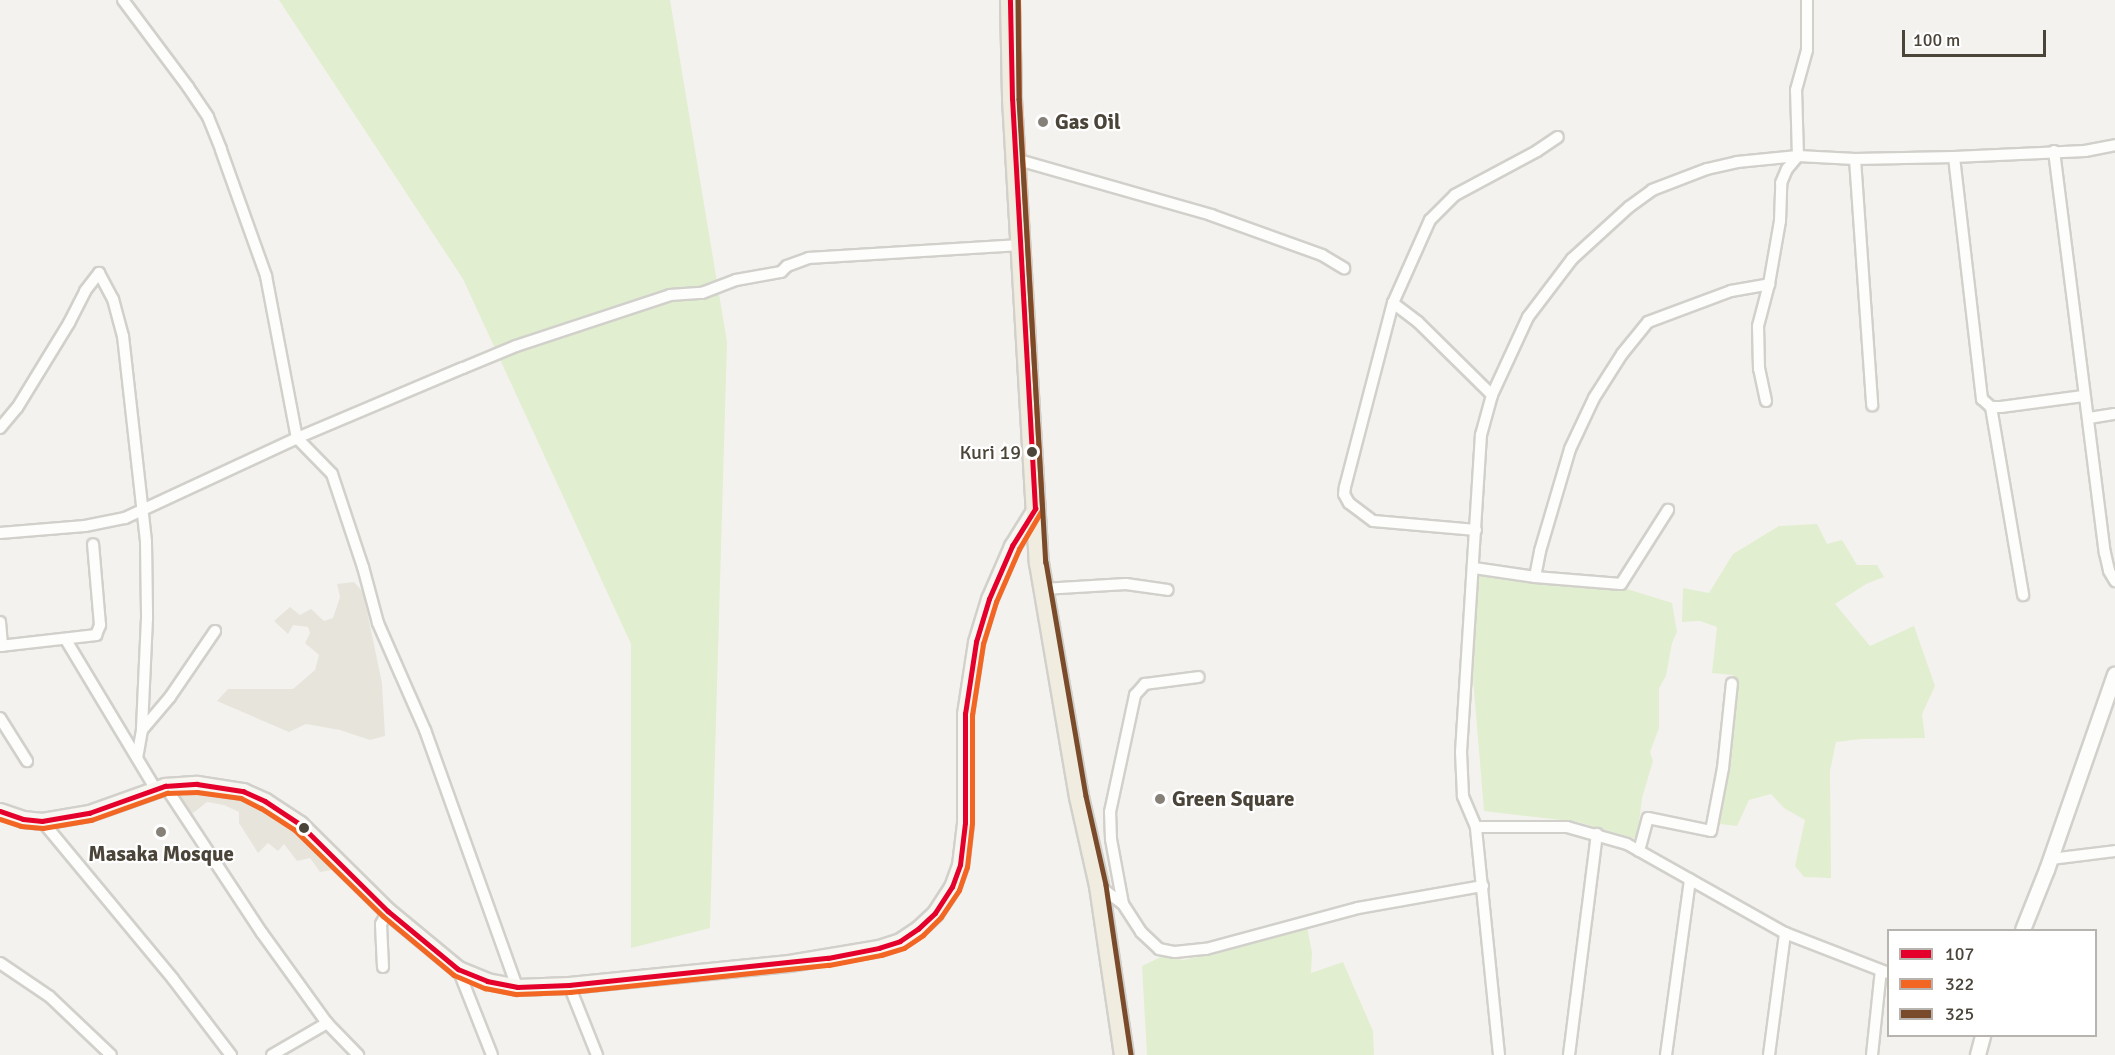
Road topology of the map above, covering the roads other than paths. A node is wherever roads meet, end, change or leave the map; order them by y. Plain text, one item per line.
1 (123, 0) edge
2 (1807, 0) edge
3 (1010, 1) edge
4 (1557, 137) dead end
5 (2115, 145) edge
6 (2054, 151) junction
7 (1798, 156) junction
8 (1954, 158) junction
9 (1015, 159) junction
10 (1855, 159) junction
11 (1020, 245) junction
12 (1344, 268) dead end
13 (1769, 284) junction
14 (1394, 303) junction
15 (1492, 395) junction
16 (2084, 396) junction
17 (1766, 401) dead end
18 (1872, 405) dead end
19 (1991, 407) junction
20 (2115, 414) edge
21 (2089, 418) junction
22 (0, 428) edge
23 (297, 438) junction
24 (1035, 509) junction
25 (1668, 510) dead end
26 (142, 511) junction
27 (1476, 530) junction
28 (0, 533) edge
29 (93, 544) dead end
30 (1474, 568) junction
31 (1536, 577) junction
32 (2115, 580) edge
33 (1043, 589) junction
34 (1168, 590) dead end
35 (2023, 595) dead end
36 (0, 622) edge
37 (215, 631) dead end
38 (66, 640) junction
39 (1, 646) edge
40 (2115, 675) edge
41 (1199, 677) dead end
42 (1732, 683) dead end
43 (0, 718) edge
44 (142, 730) junction
45 (137, 758) junction
46 (27, 761) dead end
47 (160, 787) junction
48 (0, 811) edge
49 (42, 820) junction
50 (1476, 827) junction
51 (1597, 834) junction
52 (1639, 851) junction
53 (2115, 851) edge
54 (2050, 860) junction
55 (1690, 880) junction
56 (1099, 886) junction
57 (1483, 886) junction
58 (1123, 904) junction
59 (388, 911) junction
60 (2023, 929) edge
61 (1785, 933) junction
62 (0, 963) edge
63 (383, 967) dead end
64 (458, 969) junction
65 (1885, 971) edge
66 (569, 985) junction
67 (517, 987) junction
68 (327, 1023) junction
69 (1982, 1037) edge
70 (111, 1055) edge
71 (231, 1055) edge
72 (272, 1055) edge
73 (358, 1055) edge
74 (492, 1055) edge
75 (597, 1055) edge
76 (1124, 1055) edge
77 (1499, 1055) edge
78 (1569, 1055) edge
79 (1666, 1055) edge
80 (1769, 1055) edge
81 (1872, 1055) edge
82 (1978, 1055) edge

1 - 23 street
2 - 7 street
3 - 9 highway
4 - 14 street
5 - 6 street
6 - 8 street
6 - 16 street
7 - 10 street
7 - 13 street
7 - 15 street
8 - 10 street
8 - 19 street
9 - 11 highway
9 - 12 street
10 - 18 street
11 - 23 street
11 - 24 highway
13 - 17 street
13 - 31 street
14 - 15 street
14 - 27 street
15 - 27 street
16 - 19 street
16 - 21 street
19 - 35 street
20 - 21 street
21 - 32 street
22 - 26 street
23 - 26 street
23 - 67 street
24 - 33 highway
24 - 66 main road
25 - 31 street
26 - 28 street
26 - 44 street
27 - 30 street
29 - 38 street
30 - 31 street
30 - 50 street
33 - 34 street
33 - 56 highway
36 - 39 street
37 - 44 street
38 - 39 street
38 - 45 street
40 - 54 street
41 - 58 street
42 - 52 street
43 - 46 street
44 - 45 street
45 - 47 street
47 - 49 main road
47 - 59 main road
47 - 68 street
48 - 49 main road
49 - 71 street
50 - 51 street
50 - 57 street
51 - 52 street
51 - 78 street
52 - 55 street
53 - 54 street
54 - 60 street
55 - 61 street
55 - 79 street
56 - 58 street
56 - 76 highway
57 - 58 street
57 - 77 street
59 - 63 street
59 - 64 main road
61 - 65 street
61 - 80 street
62 - 70 street
64 - 67 main road
64 - 74 street
65 - 81 street
66 - 67 main road
66 - 75 street
68 - 72 street
68 - 73 street
69 - 82 street

